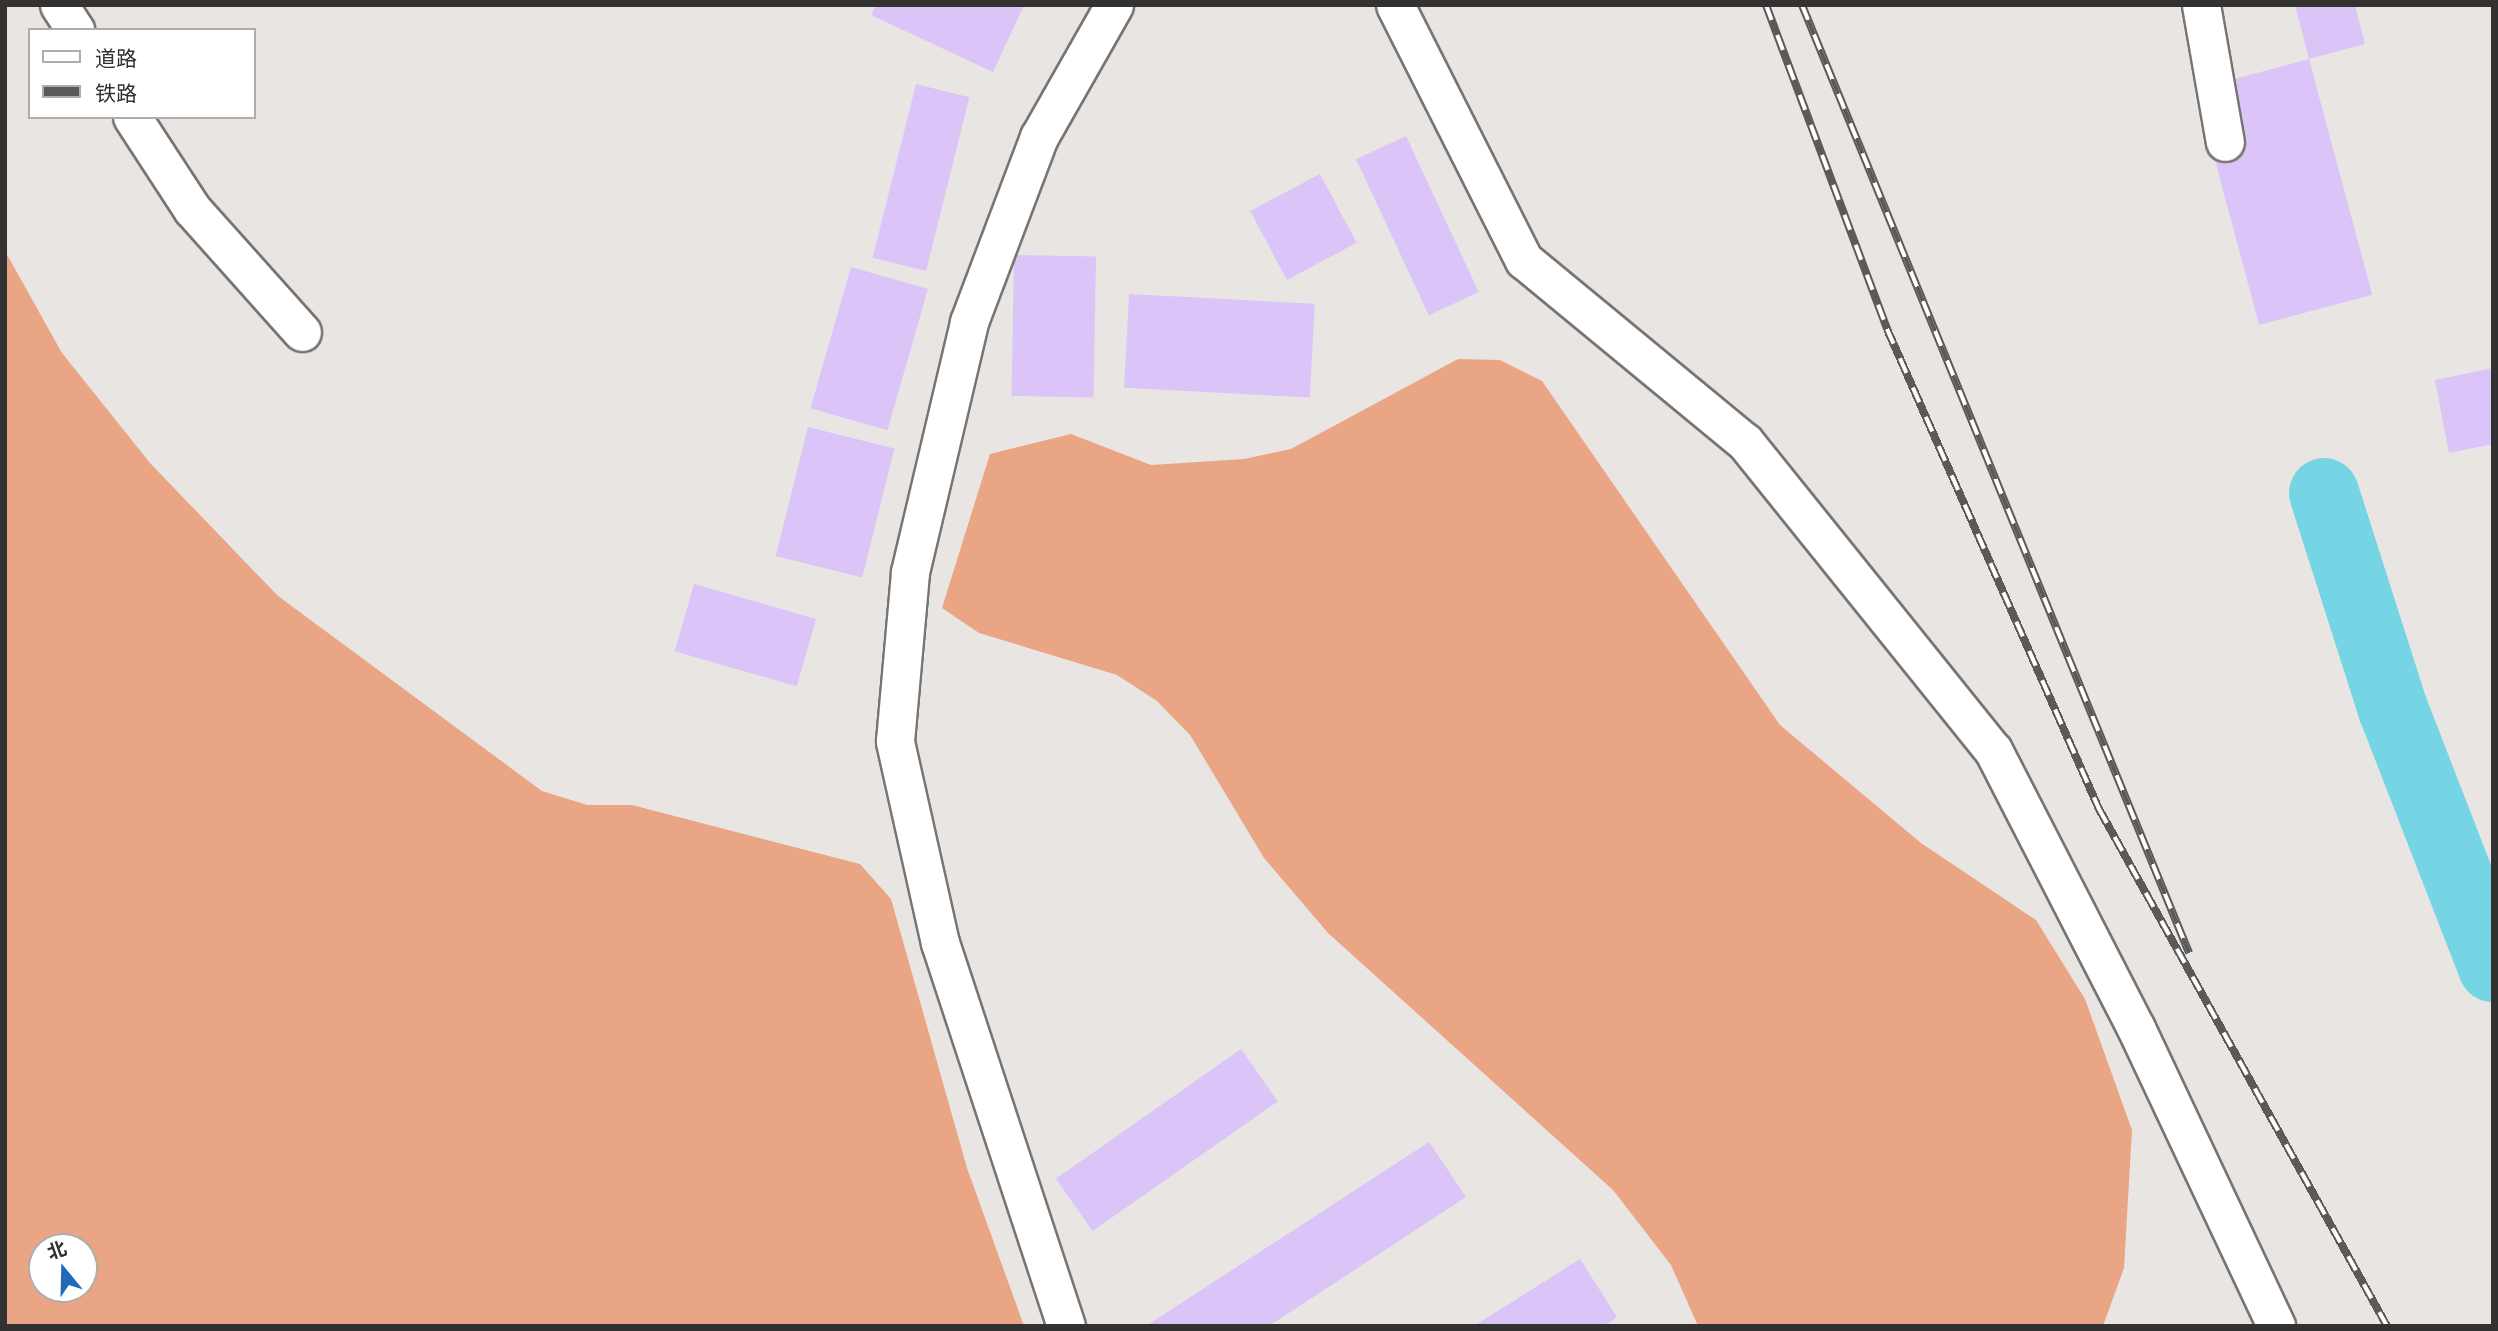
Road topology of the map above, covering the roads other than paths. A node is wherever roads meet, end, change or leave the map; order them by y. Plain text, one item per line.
1 (59, 5) edge
2 (1114, 5) edge
3 (1395, 5) edge
4 (2201, 5) edge
5 (74, 28) edge
6 (133, 119) edge
7 (2225, 142) dead end
8 (302, 332) dead end
9 (1066, 1326) edge
10 (2276, 1326) edge

1 - 5 street
2 - 9 street
3 - 10 street
4 - 7 street
6 - 8 street

